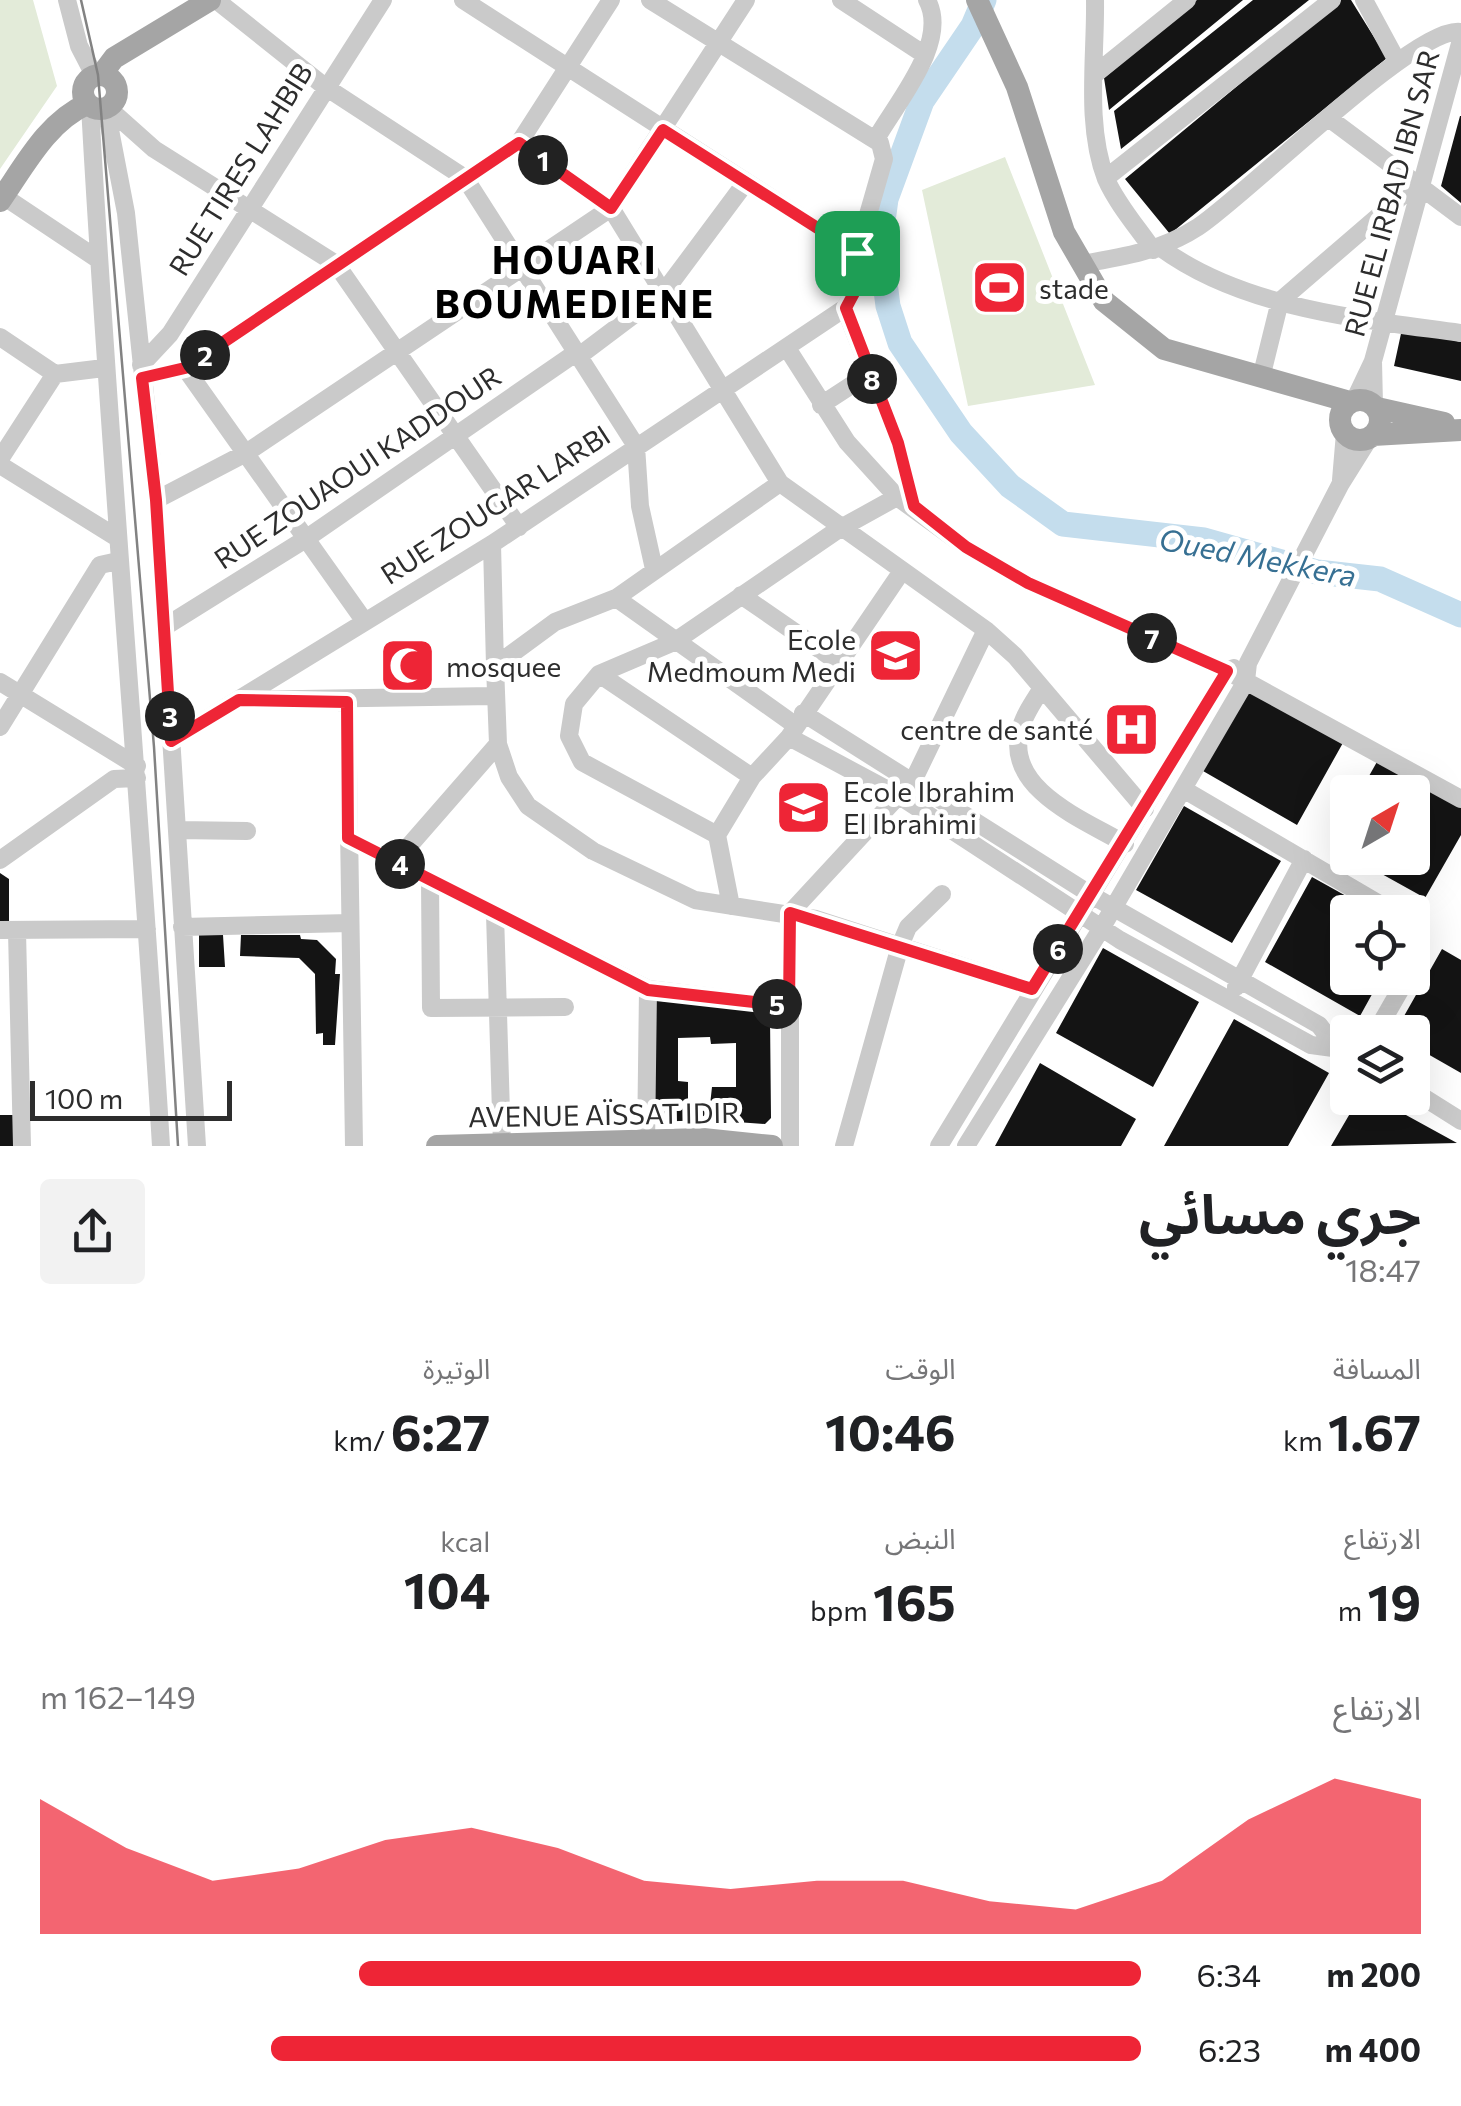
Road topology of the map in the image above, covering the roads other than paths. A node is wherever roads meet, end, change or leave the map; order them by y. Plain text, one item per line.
1 (67, 0) edge
2 (213, 0) edge
3 (384, 0) edge
4 (463, 0) edge
5 (612, 0) edge
6 (650, 0) edge
7 (746, 0) edge
8 (841, 0) edge
9 (927, 0) edge
10 (977, 0) edge
11 (1095, 0) edge
12 (1188, 0) edge
13 (1332, 0) edge
14 (1364, 0) edge
15 (1461, 32) edge
16 (1461, 40) edge
17 (719, 45) junction
18 (924, 55) junction
19 (1397, 61) junction
20 (568, 66) junction
21 (1094, 75) junction
22 (324, 86) junction
23 (96, 92) junction
24 (1444, 94) junction
25 (1461, 107) edge
26 (1330, 119) junction
27 (663, 130) junction
28 (876, 139) junction
29 (519, 143) junction
30 (465, 178) junction
31 (1106, 178) junction
32 (746, 182) junction
33 (1420, 186) junction
34 (2, 198) edge
35 (611, 208) junction
36 (249, 210) junction
37 (1461, 217) edge
38 (1157, 249) junction
39 (857, 253) junction
40 (96, 258) junction
41 (336, 264) junction
42 (1081, 264) junction
43 (524, 267) junction
44 (664, 292) junction
45 (1280, 300) junction
46 (846, 308) junction
47 (1384, 322) junction
48 (1461, 332) edge
49 (0, 337) edge
50 (787, 348) junction
51 (398, 352) junction
52 (578, 354) junction
53 (104, 368) junction
54 (185, 368) junction
55 (142, 371) junction
56 (870, 373) junction
57 (54, 374) junction
58 (1261, 378) junction
59 (726, 389) junction
60 (1293, 389) junction
61 (1364, 404) junction
62 (820, 405) junction
63 (1461, 430) edge
64 (1343, 431) junction
65 (452, 436) junction
66 (1371, 436) junction
67 (636, 446) junction
68 (246, 453) junction
69 (0, 462) edge
70 (780, 484) junction
71 (1338, 489) junction
72 (156, 500) junction
73 (905, 501) junction
74 (518, 527) junction
75 (840, 528) junction
76 (116, 537) junction
77 (304, 540) junction
78 (492, 544) junction
79 (118, 561) junction
80 (654, 569) junction
81 (902, 571) junction
82 (741, 595) junction
83 (616, 598) junction
84 (364, 619) junction
85 (166, 626) junction
86 (986, 630) junction
87 (674, 642) junction
88 (838, 662) junction
89 (495, 666) junction
90 (1227, 671) junction
91 (1247, 672) junction
92 (599, 674) junction
93 (0, 682) edge
94 (1042, 688) junction
95 (20, 694) junction
96 (494, 696) junction
97 (239, 700) junction
98 (347, 702) junction
99 (796, 725) junction
100 (0, 727) edge
101 (171, 741) junction
102 (498, 744) junction
103 (137, 772) junction
104 (752, 776) junction
105 (914, 780) junction
106 (1183, 789) junction
107 (902, 798) junction
108 (1461, 798) edge
109 (1145, 809) junction
110 (178, 830) junction
111 (246, 831) dead end
112 (717, 835) junction
113 (348, 838) junction
114 (1125, 844) junction
115 (1304, 859) junction
116 (0, 860) edge
117 (395, 862) junction
118 (430, 880) junction
119 (942, 894) dead end
120 (1364, 895) edge
121 (1092, 896) junction
122 (731, 906) junction
123 (1112, 908) junction
124 (790, 913) junction
125 (495, 914) junction
126 (1080, 916) junction
127 (350, 923) junction
128 (147, 928) junction
129 (182, 928) junction
130 (1101, 929) junction
131 (8, 930) edge
132 (900, 946) junction
133 (1240, 978) junction
134 (1032, 989) junction
135 (648, 990) junction
136 (1228, 1000) junction
137 (789, 1006) junction
138 (565, 1007) dead end
139 (501, 1010) junction
140 (1330, 1036) edge
141 (1330, 1046) edge
142 (1430, 1102) edge
143 (1461, 1122) edge
144 (646, 1144) edge
145 (502, 1145) edge
146 (22, 1146) edge
147 (161, 1146) edge
148 (196, 1146) edge
149 (354, 1146) edge
150 (436, 1146) edge
151 (772, 1146) edge
152 (790, 1146) edge
153 (844, 1146) edge
154 (939, 1146) edge
155 (966, 1146) edge

1 - 23 street
2 - 22 street
2 - 23 main road
3 - 22 street, RUE TIRES LAHBIB
4 - 20 street
5 - 20 street
6 - 17 street
7 - 17 street
8 - 18 street
9 - 18 street
10 - 42 main road
11 - 21 street
12 - 21 street
13 - 31 street
14 - 19 street
15 - 19 street
16 - 24 street, RUE EL IRBAD IBN SAR
17 - 27 street
17 - 28 street
18 - 28 street
19 - 26 street
20 - 27 street
20 - 29 street
21 - 31 street
22 - 30 street
22 - 36 street, RUE TIRES LAHBIB
23 - 34 main road
23 - 36 street
23 - 40 street
23 - 55 street
24 - 25 street
24 - 33 street, RUE EL IRBAD IBN SAR
26 - 33 street
26 - 38 street
27 - 32 street
27 - 35 street
28 - 39 street
29 - 30 street
29 - 35 street
30 - 41 street
30 - 43 street
31 - 38 street
32 - 39 street
32 - 44 street, RUE ZOUAOUI KADDOUR
33 - 37 street
33 - 45 street
33 - 47 street, RUE EL IRBAD IBN SAR
34 - 40 street
35 - 43 street
35 - 44 street
36 - 41 street
36 - 55 street, RUE TIRES LAHBIB
38 - 42 street
38 - 45 street
39 - 46 street
40 - 53 street
41 - 51 street
41 - 54 street
42 - 58 main road
43 - 51 street
43 - 52 street
44 - 52 street, RUE ZOUAOUI KADDOUR
44 - 59 street
45 - 47 street
45 - 58 street
46 - 50 street, RUE ZOUGAR LARBI
46 - 56 street
47 - 48 street
47 - 61 street, RUE EL IRBAD IBN SAR
49 - 57 street
50 - 59 street, RUE ZOUGAR LARBI
50 - 62 street
51 - 65 street
51 - 68 street
52 - 65 street, RUE ZOUAOUI KADDOUR
52 - 67 street
53 - 57 street
53 - 76 street
54 - 55 street
54 - 68 street
55 - 72 street
56 - 62 street
56 - 73 street
57 - 69 street
58 - 60 main road
59 - 67 street, RUE ZOUGAR LARBI
59 - 70 street
60 - 61 main road
60 - 64 main road
61 - 63 main road
61 - 64 main road
61 - 66 main road
62 - 73 street
63 - 66 main road
64 - 66 main road
64 - 71 street
65 - 74 street
65 - 77 street, RUE ZOUAOUI KADDOUR
66 - 71 street
67 - 74 street, RUE ZOUGAR LARBI
67 - 80 street
68 - 72 street
68 - 77 street
69 - 76 street
70 - 75 street
70 - 80 street
71 - 91 street
72 - 85 street
73 - 75 street
73 - 90 street
74 - 78 street, RUE ZOUGAR LARBI
75 - 81 street
75 - 82 street
76 - 79 street
77 - 84 street
77 - 85 street, RUE ZOUAOUI KADDOUR
78 - 84 street, RUE ZOUGAR LARBI
78 - 89 street
79 - 95 street
79 - 103 street
80 - 83 street
81 - 86 street
81 - 88 street
82 - 87 street
82 - 88 street
83 - 87 street
83 - 89 street
84 - 97 street, RUE ZOUGAR LARBI
85 - 101 street
86 - 94 street
86 - 105 street
87 - 92 street
87 - 99 street
88 - 99 street
89 - 96 street
90 - 91 street
90 - 109 street
91 - 106 street
91 - 108 street
92 - 104 street
92 - 112 street
93 - 95 street
94 - 109 street
94 - 114 street
95 - 100 street
95 - 103 street
96 - 98 street
96 - 102 street
97 - 98 street
97 - 101 street, RUE ZOUGAR LARBI
98 - 113 street
99 - 104 street
99 - 105 street
99 - 107 street
101 - 110 street
102 - 117 street
102 - 122 street
103 - 116 street
103 - 128 street
104 - 112 street
105 - 107 street
105 - 121 street
106 - 115 street
106 - 123 street
107 - 124 street
107 - 126 street
109 - 114 street
110 - 111 street
110 - 129 street
112 - 122 street
113 - 117 street
113 - 127 street
114 - 121 street
115 - 120 street
115 - 133 street
117 - 118 street
118 - 125 street
118 - 139 street
119 - 132 street
121 - 123 street
121 - 126 street
122 - 124 street
123 - 130 street
123 - 133 street
124 - 132 street
124 - 137 street
125 - 135 street
125 - 139 street
126 - 130 street
126 - 134 street
127 - 129 street
127 - 149 street
128 - 131 street
128 - 147 street
129 - 148 street
130 - 136 street
130 - 155 street
131 - 146 street
132 - 134 street
132 - 153 street
133 - 136 street
133 - 140 street
134 - 154 street
135 - 137 street
135 - 144 street
136 - 141 street
137 - 152 street
138 - 139 street
139 - 145 street
142 - 143 street
144 - 145 main road, AVENUE AÏSSAT IDIR
144 - 151 main road, AVENUE AÏSSAT IDIR
145 - 150 main road, AVENUE AÏSSAT IDIR

